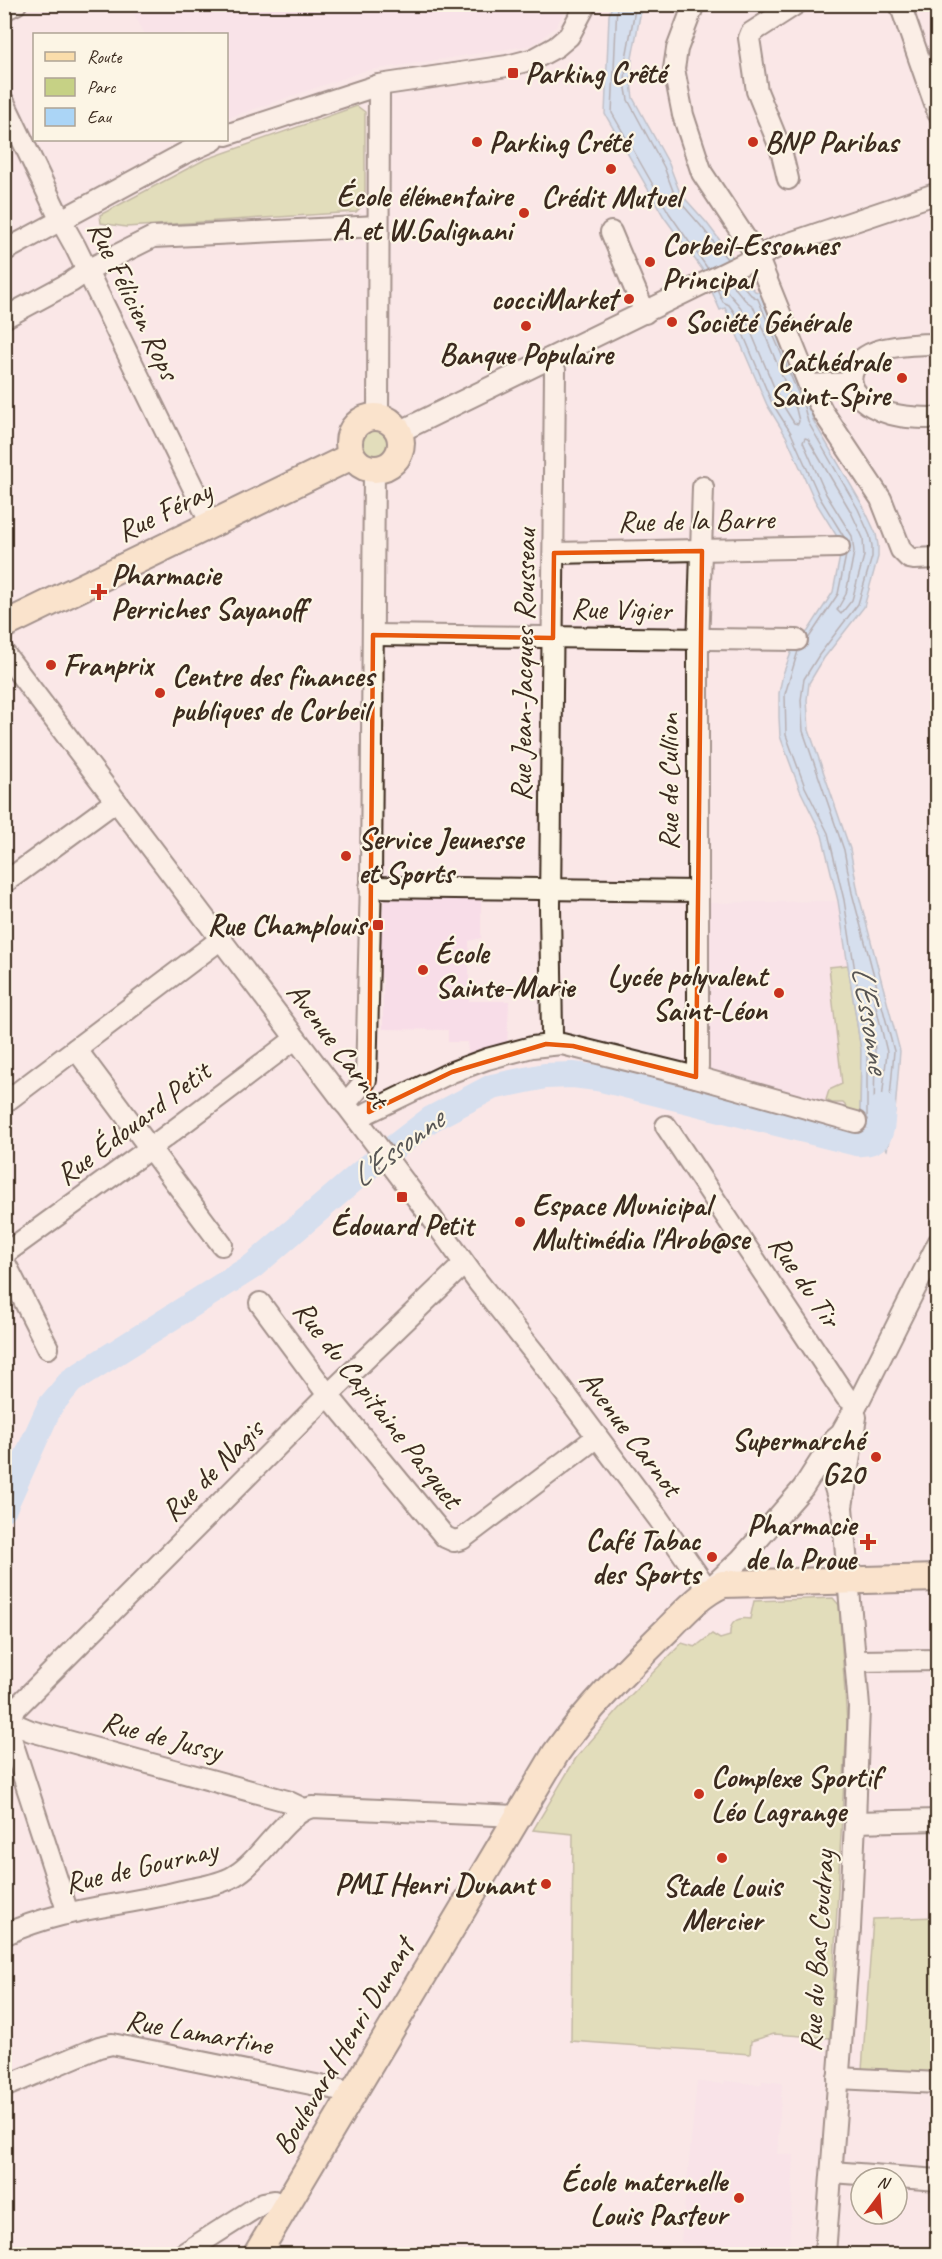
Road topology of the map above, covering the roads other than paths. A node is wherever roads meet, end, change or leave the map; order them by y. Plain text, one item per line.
1 (16, 4) edge
2 (586, 4) edge
3 (694, 4) edge
4 (796, 4) edge
5 (900, 4) edge
6 (4, 10) edge
7 (379, 84) junction
8 (4, 102) edge
9 (938, 113) edge
10 (228, 134) edge
11 (212, 141) edge
12 (788, 179) dead end
13 (938, 193) edge
14 (61, 221) junction
15 (378, 225) junction
16 (611, 232) dead end
17 (4, 251) edge
18 (757, 256) junction
19 (87, 272) junction
20 (645, 313) junction
21 (4, 318) edge
22 (938, 344) edge
23 (549, 359) junction
24 (851, 382) junction
25 (809, 385) junction
26 (378, 417) junction
27 (938, 418) edge
28 (399, 432) junction
29 (352, 456) junction
30 (374, 469) junction
31 (703, 488) dead end
32 (211, 524) junction
33 (838, 547) dead end
34 (702, 551) junction
35 (554, 553) junction
36 (938, 558) edge
37 (4, 625) edge
38 (373, 635) junction
39 (553, 638) junction
40 (698, 640) junction
41 (797, 640) dead end
42 (4, 653) edge
43 (116, 801) junction
44 (4, 883) edge
45 (370, 887) junction
46 (550, 890) junction
47 (697, 891) junction
48 (221, 939) junction
49 (295, 1039) junction
50 (554, 1044) junction
51 (76, 1049) junction
52 (696, 1077) junction
53 (366, 1080) junction
54 (4, 1103) edge
55 (345, 1104) junction
56 (856, 1122) dead end
57 (366, 1123) junction
58 (666, 1126) dead end
59 (149, 1149) junction
60 (222, 1245) dead end
61 (936, 1252) edge
62 (4, 1254) edge
63 (4, 1261) edge
64 (464, 1264) junction
65 (260, 1303) dead end
66 (48, 1347) dead end
67 (328, 1395) junction
68 (857, 1405) junction
69 (841, 1433) junction
70 (597, 1437) junction
71 (831, 1479) junction
72 (803, 1488) junction
73 (842, 1507) junction
74 (740, 1571) junction
75 (938, 1578) edge
76 (854, 1580) junction
77 (708, 1590) junction
78 (938, 1660) edge
79 (856, 1661) junction
80 (5, 1720) edge
81 (304, 1809) junction
82 (519, 1816) junction
83 (938, 1820) edge
84 (855, 1822) junction
85 (68, 1913) junction
86 (4, 1935) edge
87 (838, 2078) junction
88 (938, 2083) edge
89 (4, 2086) edge
90 (352, 2096) junction
91 (832, 2172) junction
92 (938, 2180) edge
93 (285, 2206) junction
94 (183, 2254) edge
95 (257, 2254) edge
96 (825, 2254) edge

1 - 6 street
2 - 7 street
3 - 18 street
4 - 12 street
5 - 9 street
7 - 10 street
7 - 15 street
8 - 14 street, Rue Félicien Rops
11 - 14 street
13 - 18 street
14 - 17 street
14 - 19 street, Rue Félicien Rops
15 - 19 street
15 - 26 street
16 - 20 street
18 - 20 street
18 - 25 street
19 - 21 street
19 - 32 street, Rue Félicien Rops
20 - 23 street
22 - 24 street
23 - 28 street
23 - 35 street, Rue Jean-Jacques Rousseau
24 - 25 street
24 - 27 street
25 - 36 street
26 - 28 main road
26 - 29 main road
28 - 30 main road
29 - 30 main road
29 - 32 main road, Rue Féray
30 - 38 street
31 - 34 street, Rue de Cullion
32 - 37 main road, Rue Féray
33 - 34 street, Rue de la Barre
34 - 35 street, Rue de la Barre
34 - 40 street, Rue de Cullion
35 - 39 street, Rue Jean-Jacques Rousseau
38 - 39 street, Rue Vigier
38 - 45 street
39 - 40 street, Rue Vigier
39 - 46 street, Rue Jean-Jacques Rousseau
40 - 41 street, Rue Vigier
40 - 47 street, Rue de Cullion
42 - 43 street, Avenue Carnot
43 - 44 street
43 - 48 street, Avenue Carnot
45 - 46 street
45 - 53 street
46 - 47 street
46 - 50 street, Rue Jean-Jacques Rousseau
47 - 52 street, Rue de Cullion
48 - 49 street, Avenue Carnot
48 - 51 street
49 - 55 street, Avenue Carnot
49 - 59 street, Rue Édouard Petit
50 - 52 street
50 - 57 street
51 - 54 street
51 - 59 street
52 - 56 street
53 - 55 street
53 - 57 street
55 - 57 street, Avenue Carnot
57 - 64 street, Avenue Carnot
58 - 68 street, Rue du Tir
59 - 60 street
59 - 62 street, Rue Édouard Petit
61 - 68 street
63 - 66 street
64 - 67 street, Rue de Nagis
64 - 70 street, Avenue Carnot
65 - 67 street, Rue du Capitaine Pasquet
67 - 70 street, Rue du Capitaine Pasquet
67 - 80 street, Rue de Nagis
68 - 69 street
68 - 73 street
69 - 71 street
69 - 72 street
70 - 77 street, Avenue Carnot
71 - 72 street
71 - 73 street
72 - 74 street
73 - 76 street, Rue du Bas Coudray
74 - 76 main road
74 - 77 main road
75 - 76 main road
76 - 79 street, Rue du Bas Coudray
77 - 82 main road, Boulevard Henri Dunant
78 - 79 street
79 - 84 street, Rue du Bas Coudray
80 - 81 street, Rue de Jussy
80 - 85 street
81 - 82 street
81 - 85 street, Rue de Gournay
82 - 90 main road, Boulevard Henri Dunant
83 - 84 street
84 - 87 street, Rue du Bas Coudray
85 - 86 street, Rue de Gournay
87 - 88 street
87 - 91 street, Rue du Bas Coudray
89 - 90 street, Rue Lamartine
90 - 93 main road, Boulevard Henri Dunant
91 - 92 street
91 - 96 street, Rue du Bas Coudray
93 - 94 street
93 - 95 main road, Boulevard Henri Dunant

